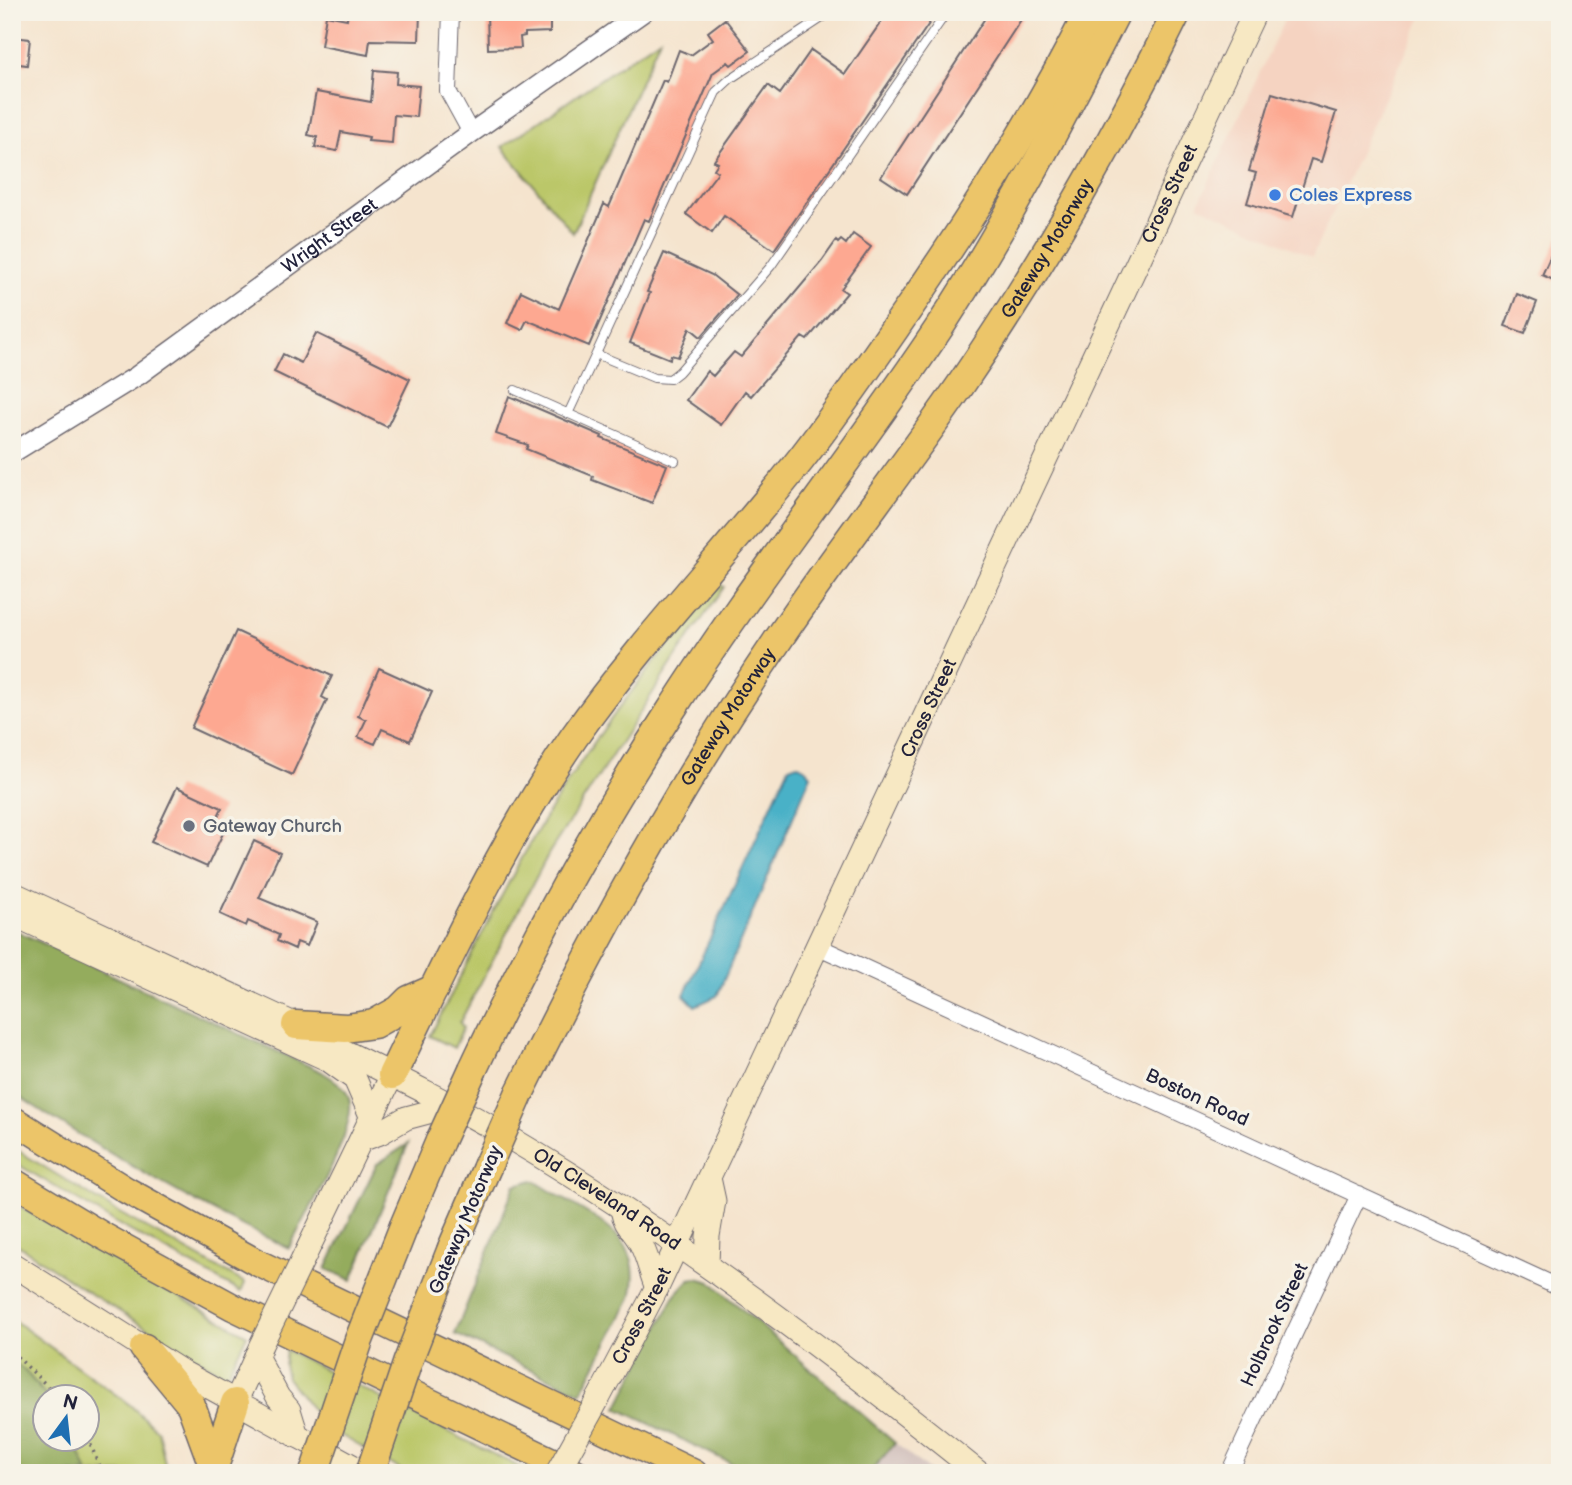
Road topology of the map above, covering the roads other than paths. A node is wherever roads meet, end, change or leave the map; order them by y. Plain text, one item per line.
1 (451, 12) edge
2 (643, 12) edge
3 (831, 12) edge
4 (947, 12) edge
5 (1089, 12) edge
6 (1116, 12) edge
7 (1177, 12) edge
8 (1255, 12) edge
9 (471, 133) junction
10 (596, 354) junction
11 (515, 390) dead end
12 (568, 414) junction
13 (12, 453) edge
14 (675, 461) dead end
15 (12, 893) edge
16 (12, 914) edge
17 (817, 946) junction
18 (434, 989) junction
19 (296, 1025) junction
20 (392, 1075) junction
21 (451, 1106) junction
22 (372, 1118) junction
23 (12, 1119) edge
24 (361, 1140) junction
25 (709, 1178) junction
26 (12, 1181) edge
27 (1359, 1195) junction
28 (621, 1207) junction
29 (677, 1244) junction
30 (12, 1264) edge
31 (707, 1265) junction
32 (657, 1288) junction
33 (1560, 1288) edge
34 (144, 1348) junction
35 (258, 1352) junction
36 (235, 1403) junction
37 (297, 1436) junction
38 (213, 1470) edge
39 (314, 1473) edge
40 (365, 1473) edge
41 (370, 1473) edge
42 (557, 1473) edge
43 (577, 1473) edge
44 (694, 1473) edge
45 (979, 1473) edge
46 (1229, 1473) edge

1 - 9 street
2 - 9 street, Wright Street
3 - 10 lane
4 - 10 lane
5 - 18 highway
6 - 39 highway, bridge
7 - 41 highway, Gateway Motorway, bridge
8 - 17 main road, Cross Street
9 - 13 street, Wright Street
10 - 12 lane
11 - 12 lane
12 - 14 lane
15 - 19 main road, Old Cleveland Road
16 - 22 main road
17 - 25 main road, Cross Street
17 - 27 street, Boston Road
18 - 19 highway
18 - 20 highway
19 - 20 main road, Old Cleveland Road
20 - 21 main road, Old Cleveland Road
20 - 22 main road
21 - 24 main road
21 - 28 main road, Old Cleveland Road
22 - 24 main road
23 - 44 highway
24 - 35 main road, bridge
25 - 29 main road, Cross Street
25 - 31 main road
26 - 43 highway
27 - 33 street, Boston Road
27 - 46 street, Holbrook Street
28 - 29 main road, Old Cleveland Road
28 - 32 main road
29 - 31 main road, Old Cleveland Road
29 - 32 main road, Cross Street
30 - 34 main road
31 - 45 main road, Old Cleveland Road
32 - 42 main road, Cross Street, bridge
34 - 36 main road
34 - 38 highway
35 - 36 main road
35 - 37 main road
36 - 37 main road
36 - 38 highway
37 - 40 main road

